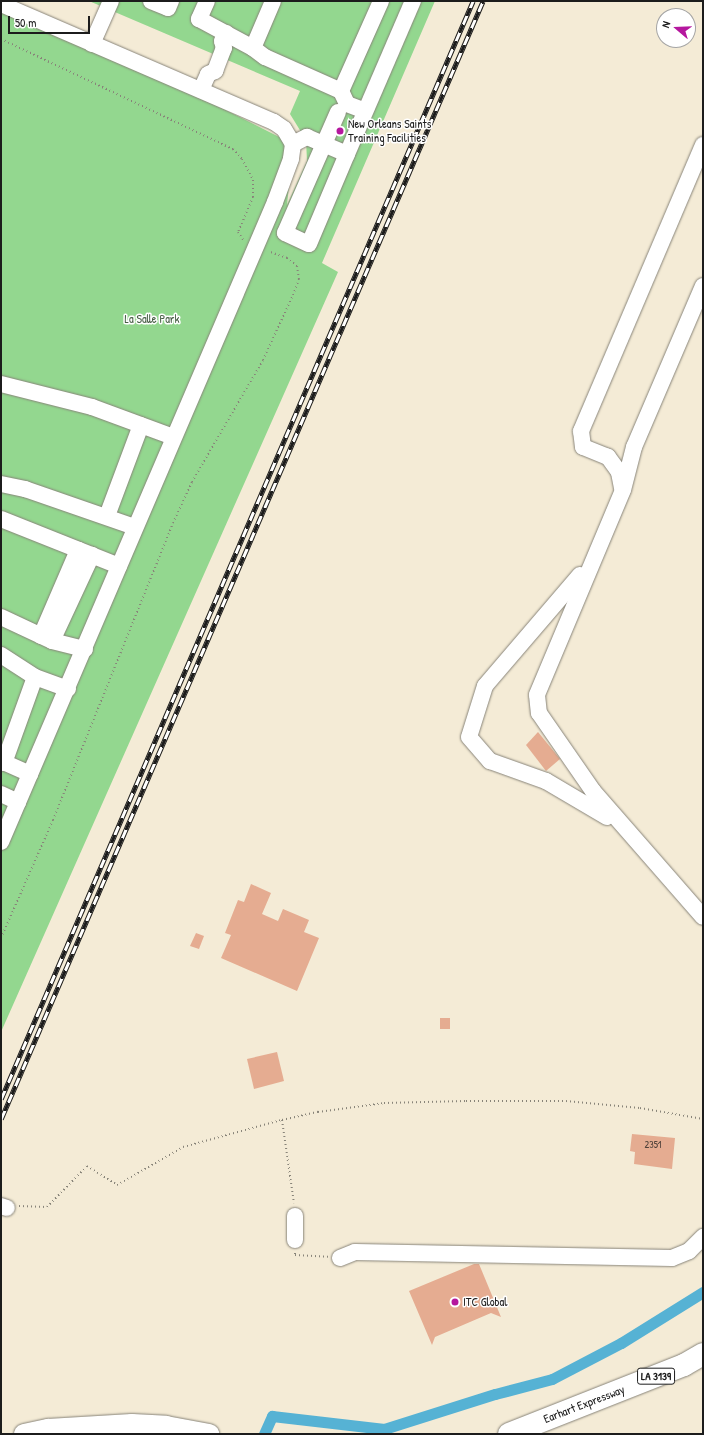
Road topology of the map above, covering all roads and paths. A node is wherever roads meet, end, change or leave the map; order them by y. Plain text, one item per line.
1 (111, 1) edge
2 (151, 1) edge
3 (171, 1) edge
4 (207, 1) edge
5 (273, 1) edge
6 (381, 1) edge
7 (413, 1) edge
8 (1, 4) edge
9 (224, 37) junction
10 (92, 44) junction
11 (253, 48) junction
12 (201, 90) junction
13 (342, 91) junction
14 (365, 111) junction
15 (338, 112) dead end
16 (293, 144) junction
17 (324, 144) junction
18 (703, 145) edge
19 (347, 154) junction
20 (703, 286) edge
21 (1, 384) edge
22 (141, 425) junction
23 (173, 437) junction
24 (1, 484) edge
25 (623, 490) junction
26 (107, 516) junction
27 (1, 518) edge
28 (135, 527) junction
29 (85, 553) junction
30 (593, 558) junction
31 (119, 566) junction
32 (1, 617) edge
33 (46, 639) junction
34 (85, 649) junction
35 (1, 655) edge
36 (35, 677) junction
37 (68, 689) junction
38 (2, 762) edge
39 (30, 774) junction
40 (1, 794) edge
41 (18, 802) junction
42 (628, 831) junction
43 (1, 842) edge
44 (703, 917) edge
45 (703, 1119) edge
46 (282, 1120) junction
47 (4, 1207) edge
48 (296, 1216) joint
49 (703, 1237) edge
50 (295, 1240) joint
51 (340, 1258) joint
52 (703, 1354) edge
53 (24, 1434) edge
54 (209, 1434) edge
55 (509, 1434) edge

1 - 10 street
2 - 3 street
4 - 9 street
5 - 11 street
6 - 13 street
7 - 14 street
8 - 10 street
9 - 11 street
9 - 12 street
10 - 12 street
11 - 13 street
12 - 16 street
13 - 14 street
14 - 19 street
15 - 17 street
16 - 17 street
16 - 23 street
17 - 19 street
17 - 19 street
18 - 25 street
20 - 25 street
21 - 22 street
22 - 23 street
22 - 26 street
23 - 28 street
24 - 26 street
25 - 30 street
26 - 28 street
27 - 29 street
28 - 31 street
29 - 31 street
29 - 33 street
30 - 42 street
30 - 42 street
31 - 34 street
32 - 33 street
33 - 34 street
34 - 37 street
35 - 36 street
36 - 37 street
36 - 38 street
37 - 39 street
38 - 39 street
39 - 41 street
40 - 41 street
41 - 43 street
42 - 44 street
45 - 46 path
46 - 47 path
46 - 48 path
48 - 50 street
49 - 51 street
50 - 51 path
52 - 55 highway, Earhart Expressway / LA 3139
53 - 54 main road

